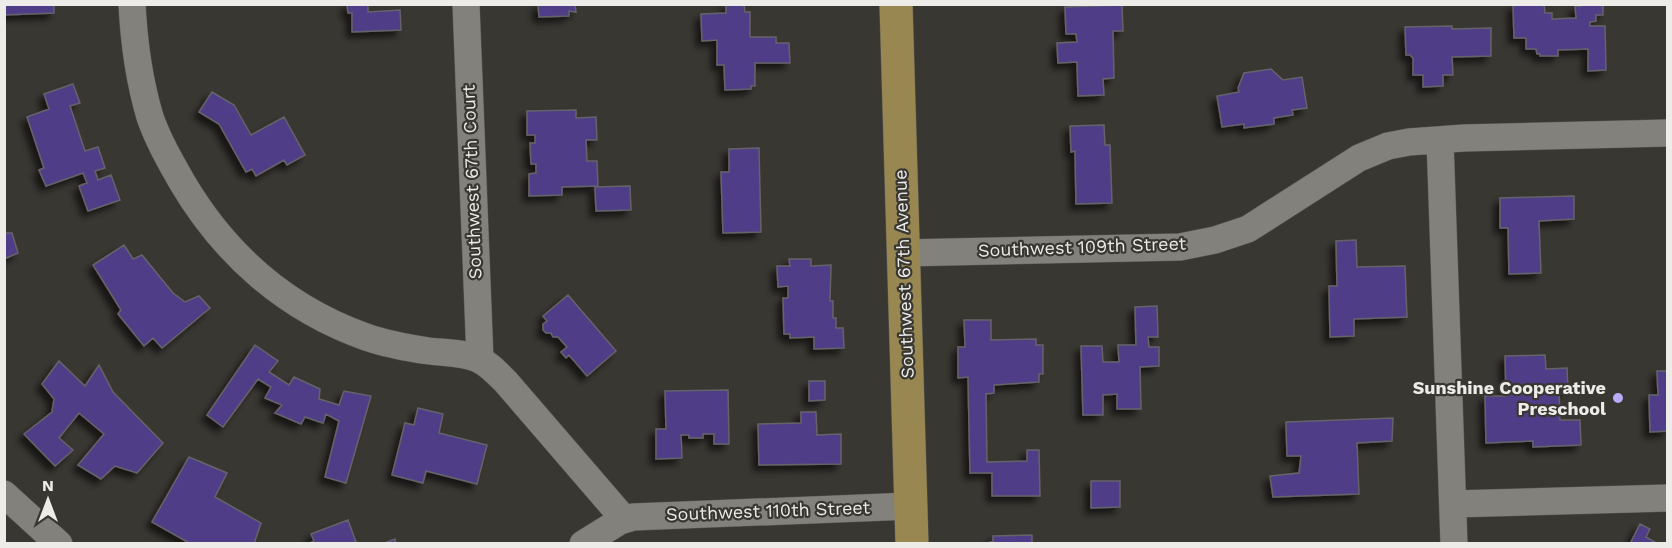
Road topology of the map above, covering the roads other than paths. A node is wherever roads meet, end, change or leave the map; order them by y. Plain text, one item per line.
1 (132, 4) edge
2 (466, 4) edge
3 (896, 4) edge
4 (1668, 133) edge
5 (1440, 140) junction
6 (903, 253) junction
7 (480, 359) junction
8 (4, 494) edge
9 (1668, 498) edge
10 (1453, 504) junction
11 (911, 506) junction
12 (624, 519) junction
13 (59, 543) edge
14 (582, 543) edge
15 (912, 543) edge
16 (1454, 543) edge

1 - 7 street
2 - 7 street, Southwest 67th Court
3 - 6 main road, Southwest 67th Avenue
4 - 5 street, Southwest 109th Street
5 - 6 street, Southwest 109th Street
5 - 10 street
6 - 11 main road, Southwest 67th Avenue
7 - 12 street
8 - 13 street
9 - 10 street
10 - 16 street
11 - 12 street, Southwest 110th Street
11 - 15 main road, Southwest 67th Avenue
12 - 14 street

